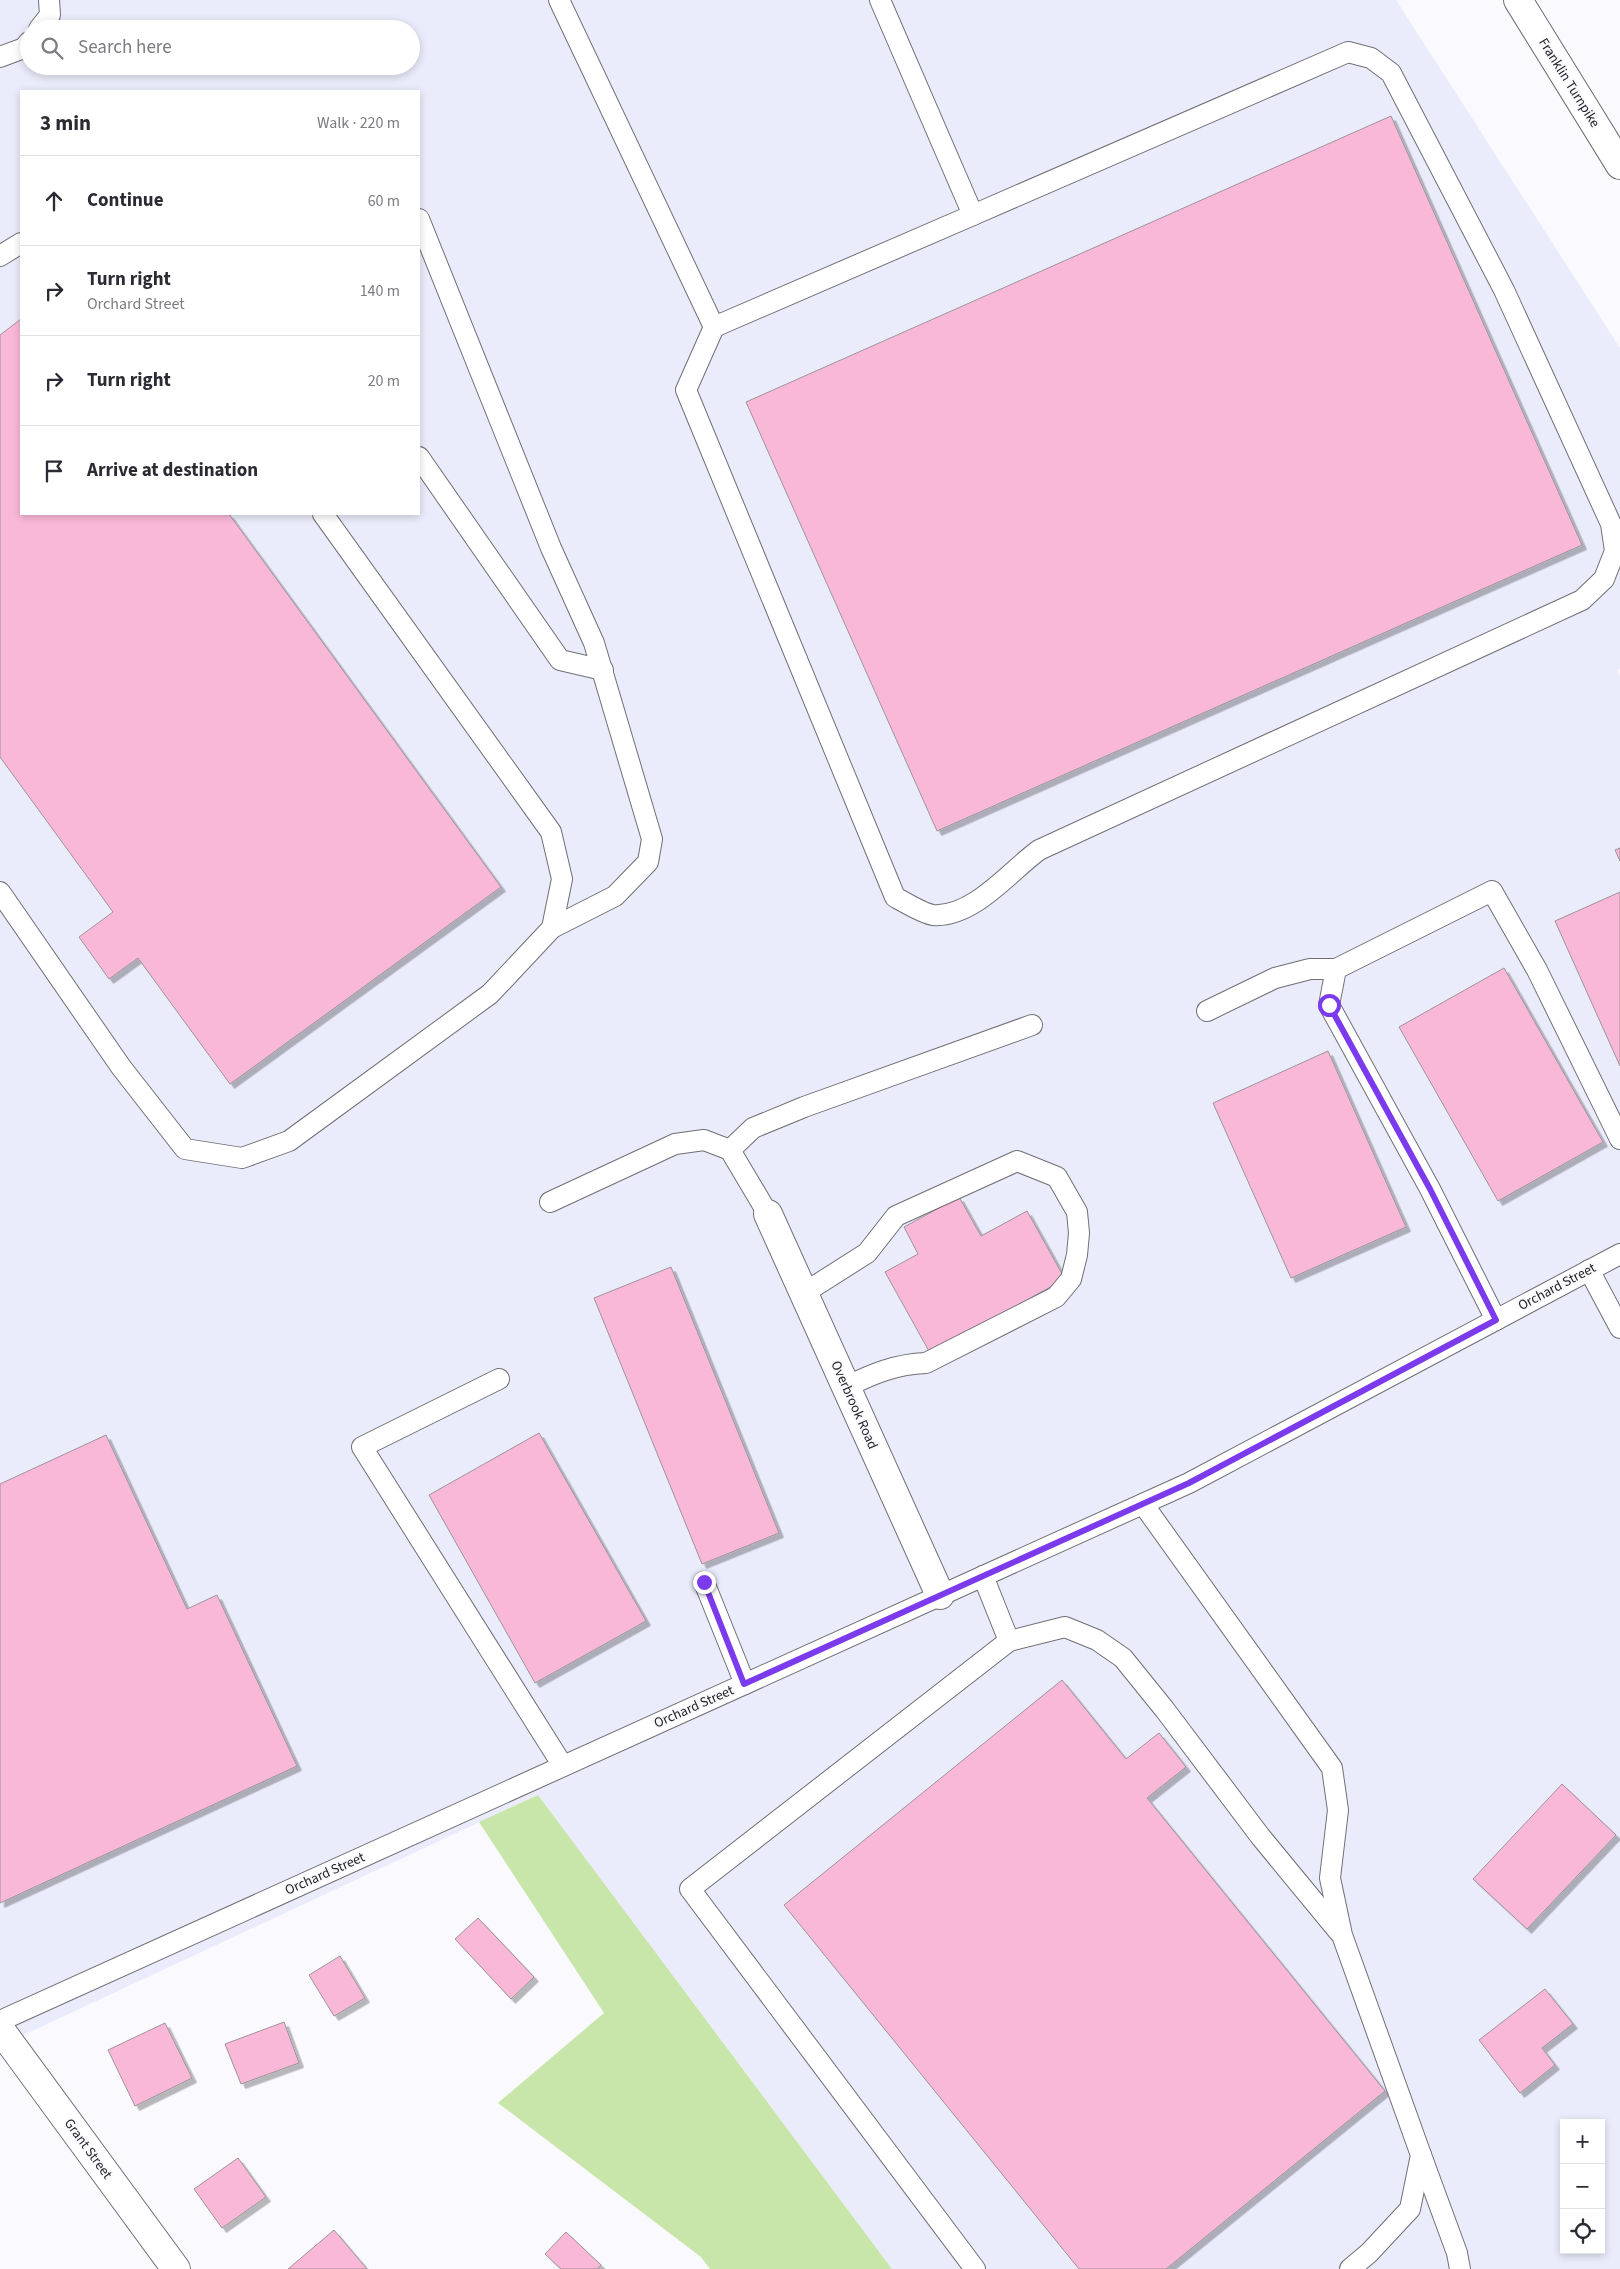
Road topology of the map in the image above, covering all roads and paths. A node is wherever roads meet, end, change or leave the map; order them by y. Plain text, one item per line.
1 (49, 0) edge
2 (560, 0) edge
3 (880, 0) edge
4 (1518, 0) edge
5 (46, 20) edge
6 (20, 50) edge
7 (0, 58) edge
8 (1620, 166) edge
9 (973, 215) junction
10 (420, 221) edge
11 (20, 243) edge
12 (0, 256) edge
13 (714, 327) junction
14 (420, 459) edge
15 (324, 515) edge
16 (603, 670) junction
17 (0, 892) edge
18 (552, 928) junction
19 (1336, 969) junction
20 (1207, 1012) dead end
21 (1032, 1024) dead end
22 (1620, 1139) edge
23 (730, 1150) junction
24 (550, 1202) dead end
25 (768, 1214) joint
26 (1620, 1254) edge
27 (1589, 1270) junction
28 (804, 1293) junction
29 (1496, 1320) junction
30 (1620, 1328) edge
31 (499, 1380) dead end
32 (846, 1386) junction
33 (1143, 1504) junction
34 (983, 1576) junction
35 (704, 1582) dead end
36 (940, 1595) junction
37 (1009, 1641) junction
38 (744, 1684) junction
39 (563, 1766) junction
40 (1342, 1935) junction
41 (0, 2021) edge
42 (0, 2029) edge
43 (1420, 2155) junction
44 (176, 2269) edge
45 (975, 2269) edge
46 (1350, 2269) edge
47 (1460, 2269) edge

1 - 5 lane
2 - 13 lane
3 - 9 lane
4 - 8 street, Franklin Turnpike
6 - 7 lane
9 - 13 lane
9 - 13 lane
10 - 16 lane
11 - 12 lane
14 - 16 lane
15 - 18 lane
16 - 18 lane
17 - 18 lane
19 - 20 lane
19 - 22 lane
19 - 29 lane
21 - 23 lane
23 - 24 lane
23 - 25 lane
25 - 28 street, Overbrook Road
26 - 27 lane, Orchard Street
27 - 29 lane, Orchard Street
27 - 30 lane
28 - 32 street, Overbrook Road
28 - 32 lane
29 - 33 lane, Orchard Street
31 - 39 lane
32 - 36 street, Overbrook Road
33 - 34 lane, Orchard Street
33 - 40 lane
34 - 36 lane, Orchard Street
34 - 37 lane
35 - 38 lane
36 - 38 lane, Orchard Street
37 - 40 lane
37 - 45 lane
38 - 39 lane, Orchard Street
39 - 41 lane, Orchard Street
40 - 43 lane
42 - 44 street, Grant Street
43 - 46 lane
43 - 47 lane

